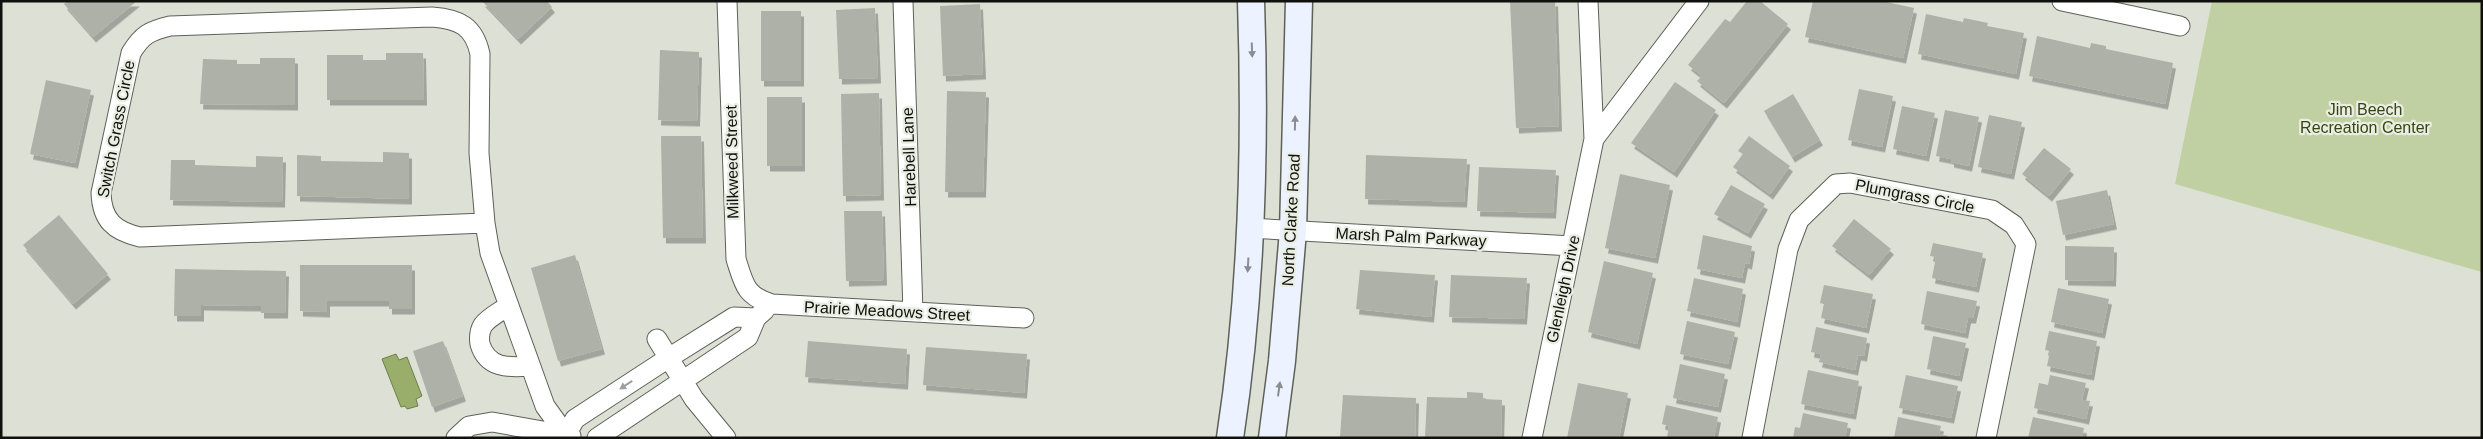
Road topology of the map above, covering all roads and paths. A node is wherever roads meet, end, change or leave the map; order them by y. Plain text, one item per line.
1 (727, 1) edge
2 (903, 1) edge
3 (1250, 1) edge
4 (1298, 1) edge
5 (1588, 1) edge
6 (1699, 1) edge
7 (2062, 1) edge
8 (2099, 5) edge
9 (2180, 26) dead end
10 (1594, 139) junction
11 (484, 223) junction
12 (1250, 228) junction
13 (1293, 231) junction
14 (1572, 246) junction
15 (772, 304) junction
16 (508, 306) junction
17 (913, 312) junction
18 (756, 318) junction
19 (1024, 318) dead end
20 (714, 329) junction
21 (657, 340) dead end
22 (729, 350) junction
23 (667, 358) junction
24 (530, 366) junction
25 (681, 381) junction
26 (572, 437) edge
27 (456, 438) edge
28 (597, 438) edge
29 (726, 438) edge
30 (1230, 438) edge
31 (1272, 438) edge
32 (1532, 438) edge
33 (1752, 438) edge
34 (1986, 438) edge

1 - 15 street, Milkweed Street
2 - 17 street, Harebell Lane
3 -> 12 street
13 -> 4 street, North Clarke Road
5 - 10 street, Glenleigh Drive
6 - 10 street, Glenleigh Drive
7 - 8 street
8 - 9 street
10 - 14 street, Glenleigh Drive
11 - 11 street, Switch Grass Circle
11 - 16 street, Switch Grass Circle
12 - 13 street, Marsh Palm Parkway
12 -> 30 street
13 - 14 street, Marsh Palm Parkway
31 -> 13 street, North Clarke Road
14 - 32 street, Glenleigh Drive
15 - 17 street, Prairie Meadows Street
15 - 18 street
16 - 24 street, Switch Grass Circle
16 - 24 street
17 - 19 street, Prairie Meadows Street
18 - 20 street
18 - 22 street
20 - 22 street
20 - 23 street
21 - 23 street
22 - 25 street
23 - 25 street
23 -> 26 street
24 - 26 street, Switch Grass Circle
25 - 28 street
25 - 29 street
26 - 27 street
33 - 34 street, Plumgrass Circle

